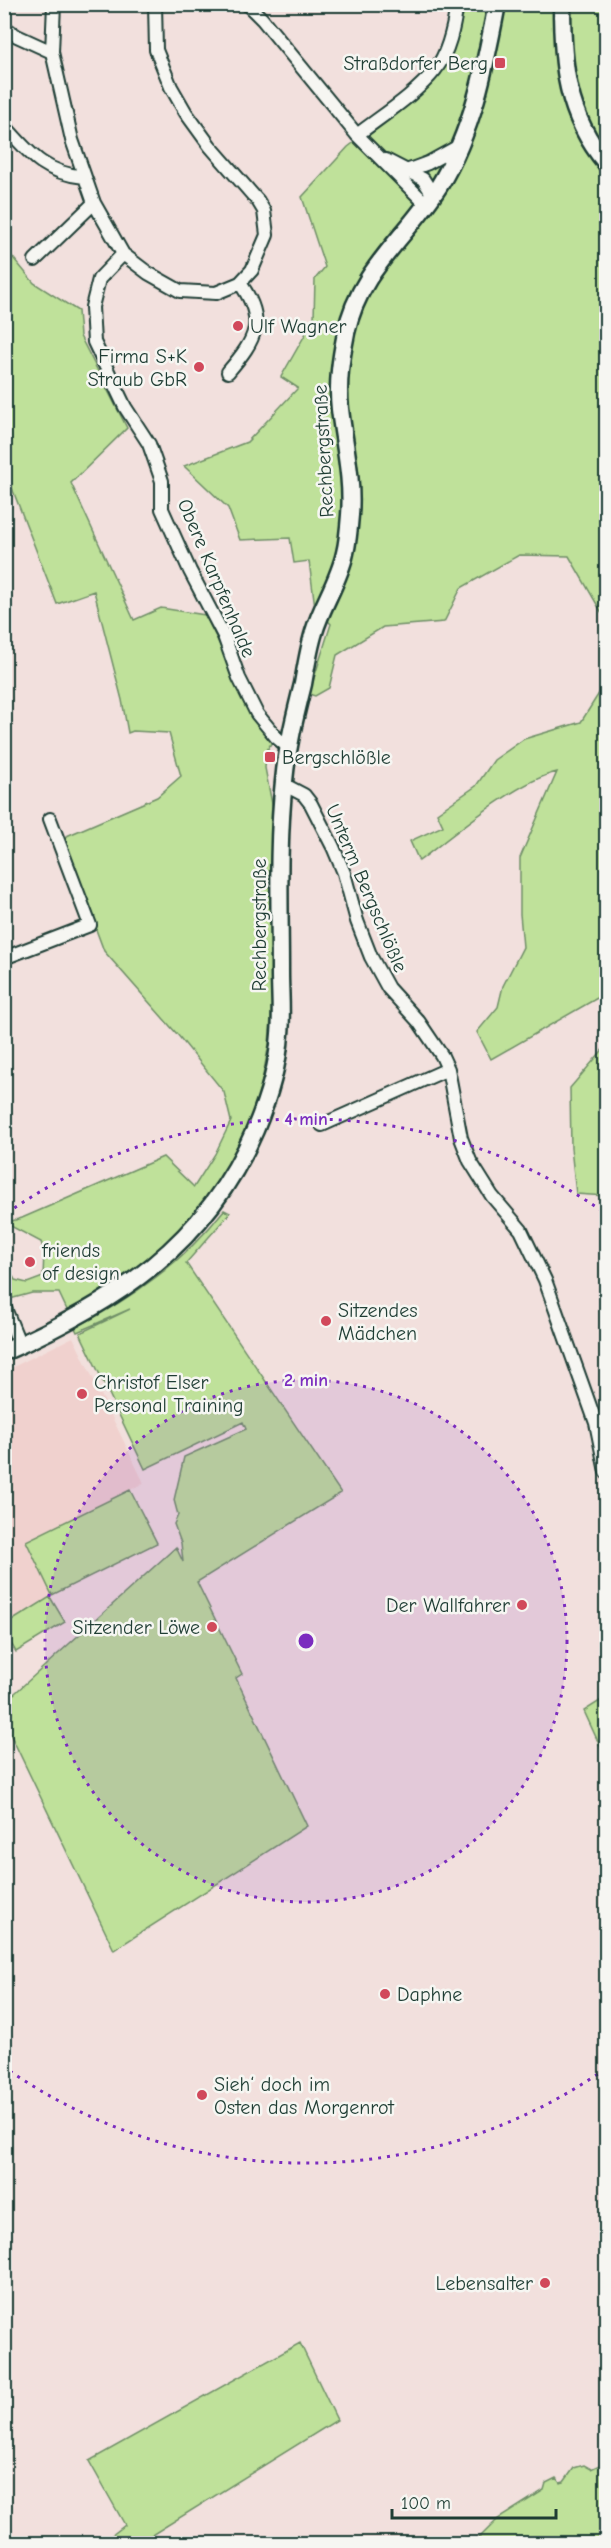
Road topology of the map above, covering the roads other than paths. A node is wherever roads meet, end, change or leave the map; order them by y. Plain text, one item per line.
1 (54, 4) edge
2 (155, 4) edge
3 (247, 4) edge
4 (457, 4) edge
5 (497, 4) edge
6 (562, 4) edge
7 (4, 27) edge
8 (52, 52) junction
9 (4, 125) edge
10 (357, 135) junction
11 (459, 146) junction
12 (382, 158) junction
13 (606, 163) edge
14 (409, 170) junction
15 (84, 177) junction
16 (430, 199) junction
17 (94, 203) junction
18 (123, 254) junction
19 (35, 260) dead end
20 (240, 283) junction
21 (228, 372) dead end
22 (288, 747) junction
23 (283, 784) junction
24 (50, 819) dead end
25 (4, 958) edge
26 (448, 1070) junction
27 (322, 1125) dead end
28 (4, 1306) edge
29 (12, 1348) edge
30 (606, 1472) edge

1 - 8 street
2 - 20 street
3 - 10 street
4 - 10 street
5 - 11 main road, Rechbergstraße
6 - 13 main road
7 - 8 street
8 - 15 street
9 - 15 street
10 - 12 street
11 - 14 street
11 - 16 main road, Rechbergstraße
12 - 14 street
12 - 16 street
14 - 16 street
15 - 17 street
16 - 22 main road, Rechbergstraße
17 - 18 street
17 - 19 street
18 - 20 street
18 - 22 street, Obere Karpfenhalde
20 - 21 street
22 - 23 main road, Rechbergstraße
23 - 26 street, Unterm Bergschlößle
23 - 29 main road, Rechbergstraße
24 - 25 street
26 - 27 street
26 - 30 street, Unterm Bergschlößle
28 - 29 street

